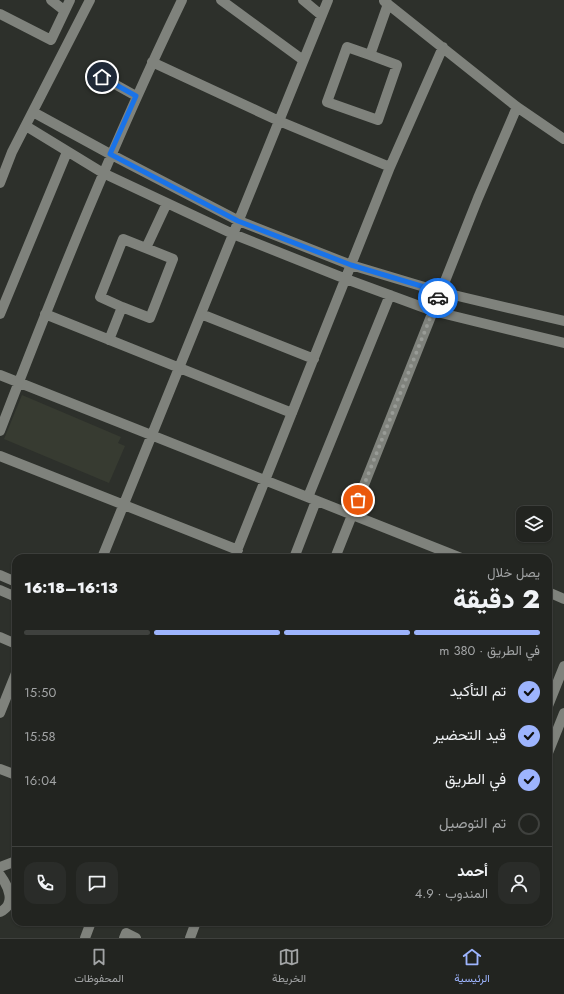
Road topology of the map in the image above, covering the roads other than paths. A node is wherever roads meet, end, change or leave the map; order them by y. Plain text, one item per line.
1 (51, 0) edge
2 (70, 0) edge
3 (90, 0) edge
4 (182, 0) edge
5 (221, 0) edge
6 (303, 0) edge
7 (328, 0) edge
8 (385, 2) edge
9 (65, 11) junction
10 (0, 14) edge
11 (321, 15) junction
12 (443, 47) junction
13 (370, 55) junction
14 (303, 60) junction
15 (152, 62) junction
16 (102, 77) dead end
17 (136, 96) junction
18 (518, 106) junction
19 (33, 112) junction
20 (278, 121) junction
21 (26, 126) junction
22 (564, 139) edge
23 (67, 152) junction
24 (110, 154) junction
25 (390, 167) junction
26 (103, 173) junction
27 (0, 182) edge
28 (166, 203) junction
29 (238, 221) junction
30 (233, 234) junction
31 (146, 248) junction
32 (351, 265) junction
33 (346, 279) junction
34 (441, 292) junction
35 (390, 295) junction
36 (122, 307) junction
37 (433, 311) junction
38 (0, 314) edge
39 (45, 314) junction
40 (201, 314) junction
41 (564, 322) edge
42 (109, 340) junction
43 (564, 343) edge
44 (314, 359) junction
45 (180, 367) junction
46 (0, 375) edge
47 (19, 382) junction
48 (292, 414) junction
49 (0, 431) edge
50 (151, 436) junction
51 (0, 456) edge
52 (266, 481) junction
53 (312, 499) junction
54 (123, 505) junction
55 (352, 515) junction
56 (104, 554) edge
57 (236, 554) edge
58 (295, 554) edge
59 (337, 554) edge
60 (451, 554) edge
61 (0, 575) edge
62 (12, 580) edge
63 (0, 590) edge
64 (552, 594) edge
65 (12, 595) edge
66 (564, 599) edge
67 (0, 637) edge
68 (12, 642) edge
69 (564, 666) edge
70 (12, 683) edge
71 (552, 696) edge
72 (1, 709) edge
73 (564, 713) edge
74 (552, 743) edge
75 (0, 769) edge
76 (12, 774) edge
77 (12, 862) edge
78 (0, 867) edge
79 (0, 874) edge
80 (0, 912) edge
81 (90, 926) edge
82 (194, 926) edge
83 (85, 938) edge
84 (124, 938) edge
85 (136, 938) edge
86 (190, 938) edge

1 - 9 street
2 - 9 street
3 - 19 street
4 - 15 street
5 - 14 street
6 - 11 street
7 - 11 street
8 - 12 street
8 - 13 street
9 - 10 street
11 - 14 street
12 - 18 street
12 - 25 street
13 - 13 street
14 - 20 street
15 - 17 street
15 - 20 street
16 - 17 street
17 - 24 street
18 - 22 street
18 - 34 street
19 - 21 street
19 - 24 street
20 - 25 street
20 - 29 street
21 - 23 street
21 - 27 street
23 - 26 street
23 - 38 street
24 - 26 street
24 - 29 street
25 - 32 street
26 - 28 street
26 - 39 street
28 - 30 street
28 - 31 street
29 - 30 street
29 - 32 street
30 - 33 street
30 - 40 street
31 - 36 street
31 - 36 street
32 - 33 street
32 - 34 street
33 - 35 street
33 - 44 street
34 - 37 street
34 - 41 street
35 - 37 street
35 - 53 street
36 - 42 street
37 - 43 street
37 - 55 street
39 - 42 street
39 - 47 street
40 - 44 street
40 - 45 street
42 - 45 street
44 - 48 street
45 - 48 street
45 - 50 street
46 - 47 street
47 - 49 street
47 - 50 street
48 - 52 street
50 - 52 street
50 - 54 street
51 - 54 street
52 - 53 street
52 - 57 street
53 - 55 street
53 - 58 street
54 - 56 street
54 - 57 street
55 - 59 street
55 - 60 street
61 - 62 street
63 - 65 street
64 - 66 street
67 - 68 street
69 - 71 street
70 - 72 street
73 - 74 street
75 - 76 street
77 - 78 street
79 - 80 street
81 - 83 street
82 - 86 street
84 - 85 street

